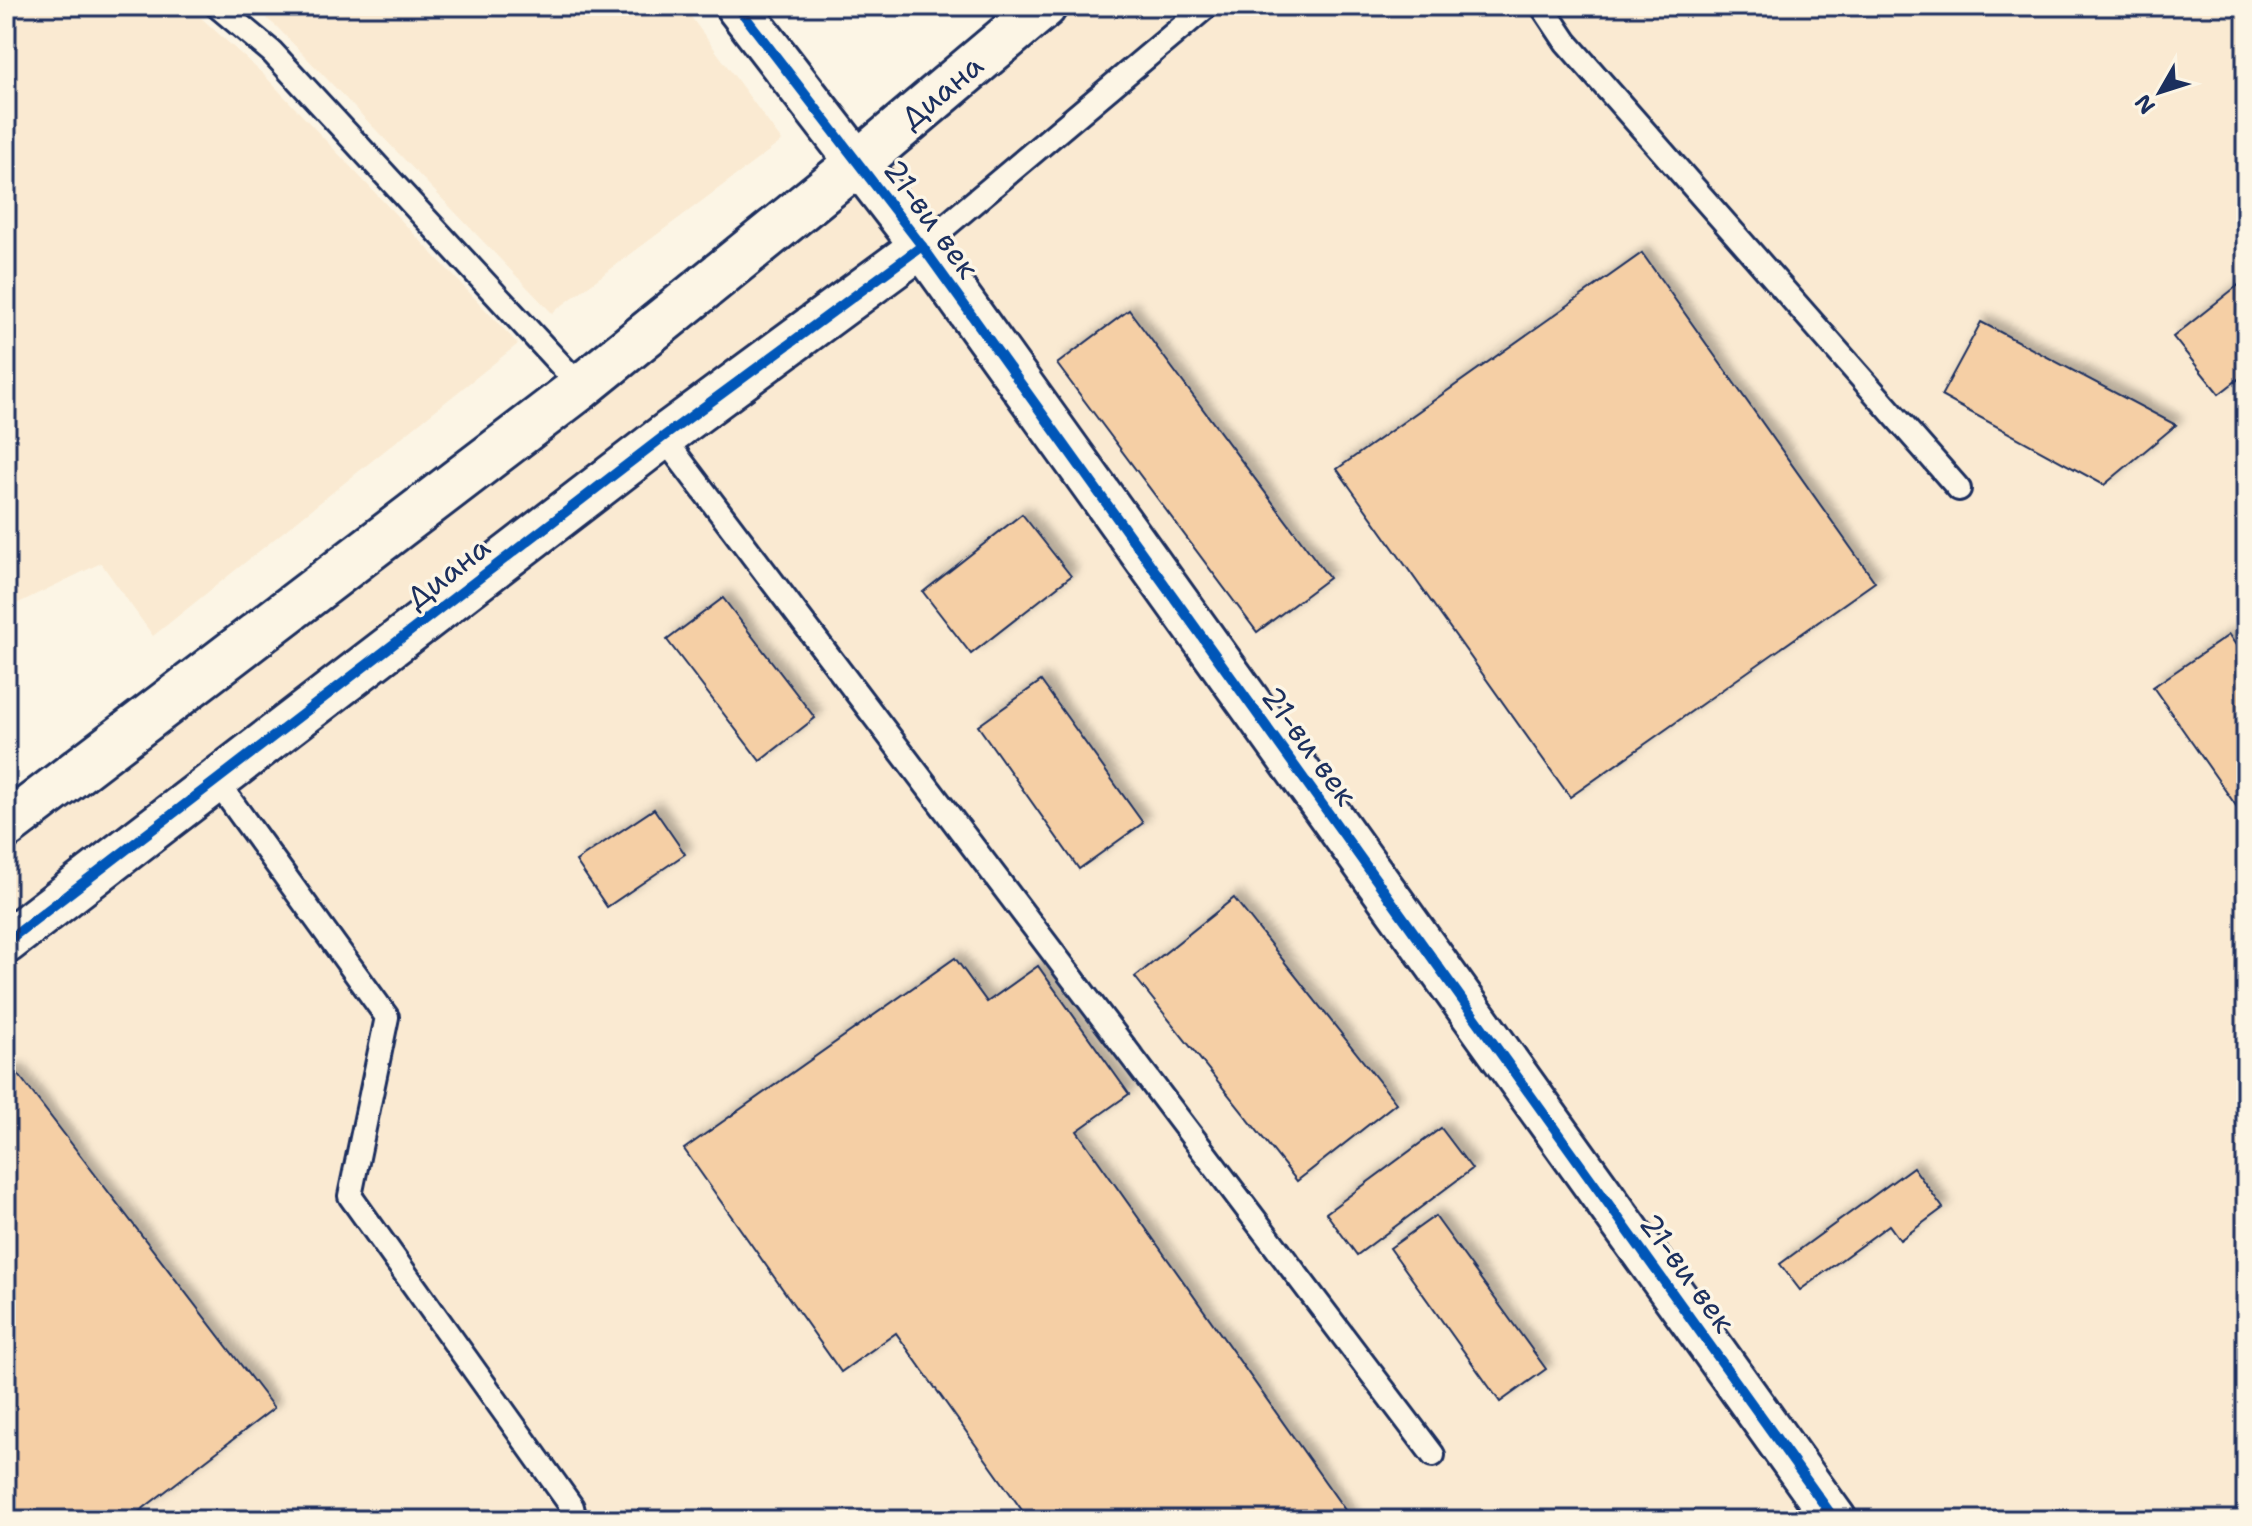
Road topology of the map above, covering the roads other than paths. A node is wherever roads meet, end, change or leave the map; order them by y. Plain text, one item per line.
1 (217, 6) edge
2 (737, 6) edge
3 (1044, 6) edge
4 (1207, 6) edge
5 (1542, 6) edge
6 (859, 162) junction
7 (922, 246) junction
8 (581, 387) junction
9 (663, 437) junction
10 (1959, 489) dead end
11 (217, 782) junction
12 (6, 826) edge
13 (6, 942) edge
14 (1433, 1455) dead end
15 (575, 1520) edge
16 (1835, 1520) edge

1 - 8 lane
2 - 6 street, 21-ви век
3 - 6 main road, Диана
4 - 7 lane
5 - 10 lane
6 - 7 street, 21-ви век
6 - 8 main road, Диана
7 - 9 street, Диана
7 - 16 street, 21-ви век
8 - 12 main road, Диана
9 - 11 street, Диана
9 - 14 lane
11 - 13 street, Диана
11 - 15 lane

